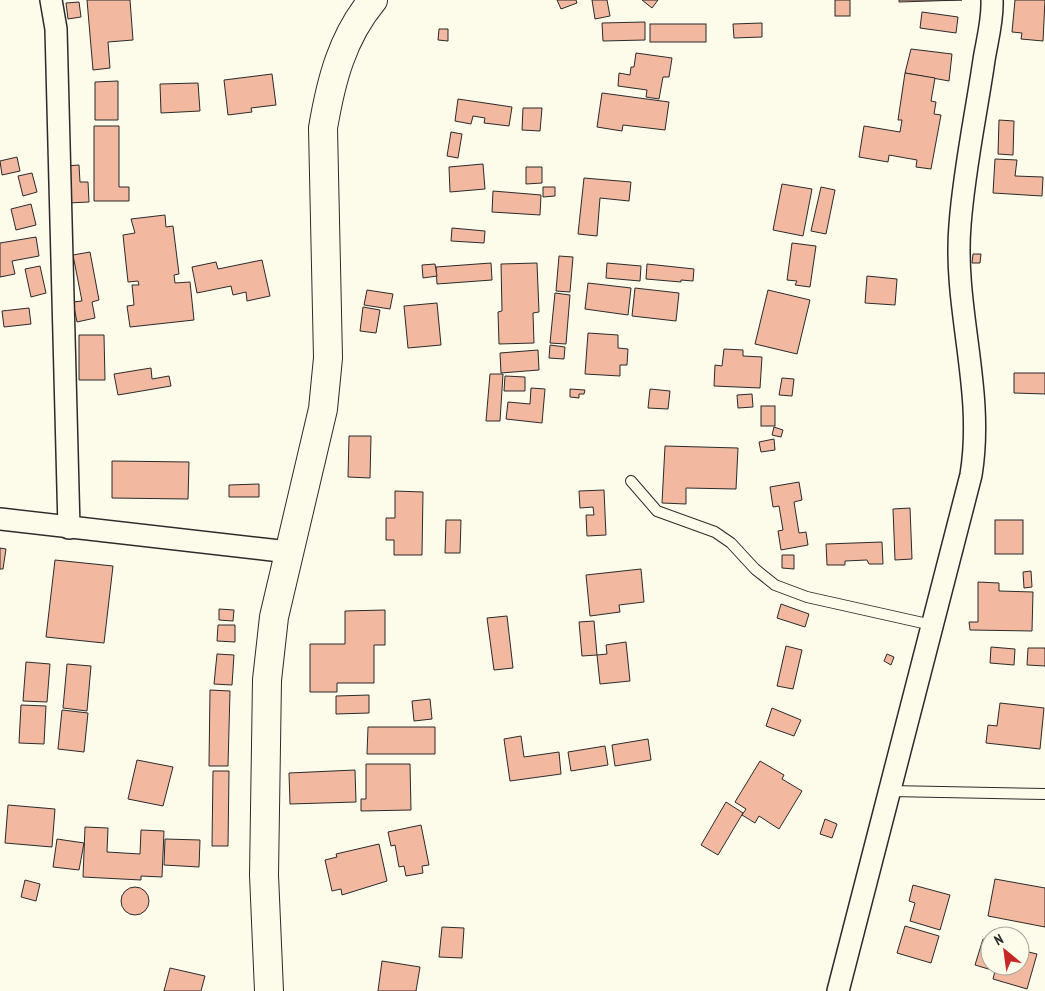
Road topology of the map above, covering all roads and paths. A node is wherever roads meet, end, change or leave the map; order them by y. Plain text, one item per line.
1 (51, 0) edge
2 (373, 0) edge
3 (992, 0) edge
4 (631, 481) dead end
5 (0, 519) edge
6 (68, 528) junction
7 (289, 552) junction
8 (932, 625) junction
9 (890, 791) junction
10 (1045, 794) edge
11 (269, 991) edge
12 (838, 991) edge

1 - 6 street
2 - 7 street
3 - 8 street
4 - 8 lane
5 - 6 street
6 - 7 street
7 - 11 street
8 - 9 street
9 - 10 lane
9 - 12 street

